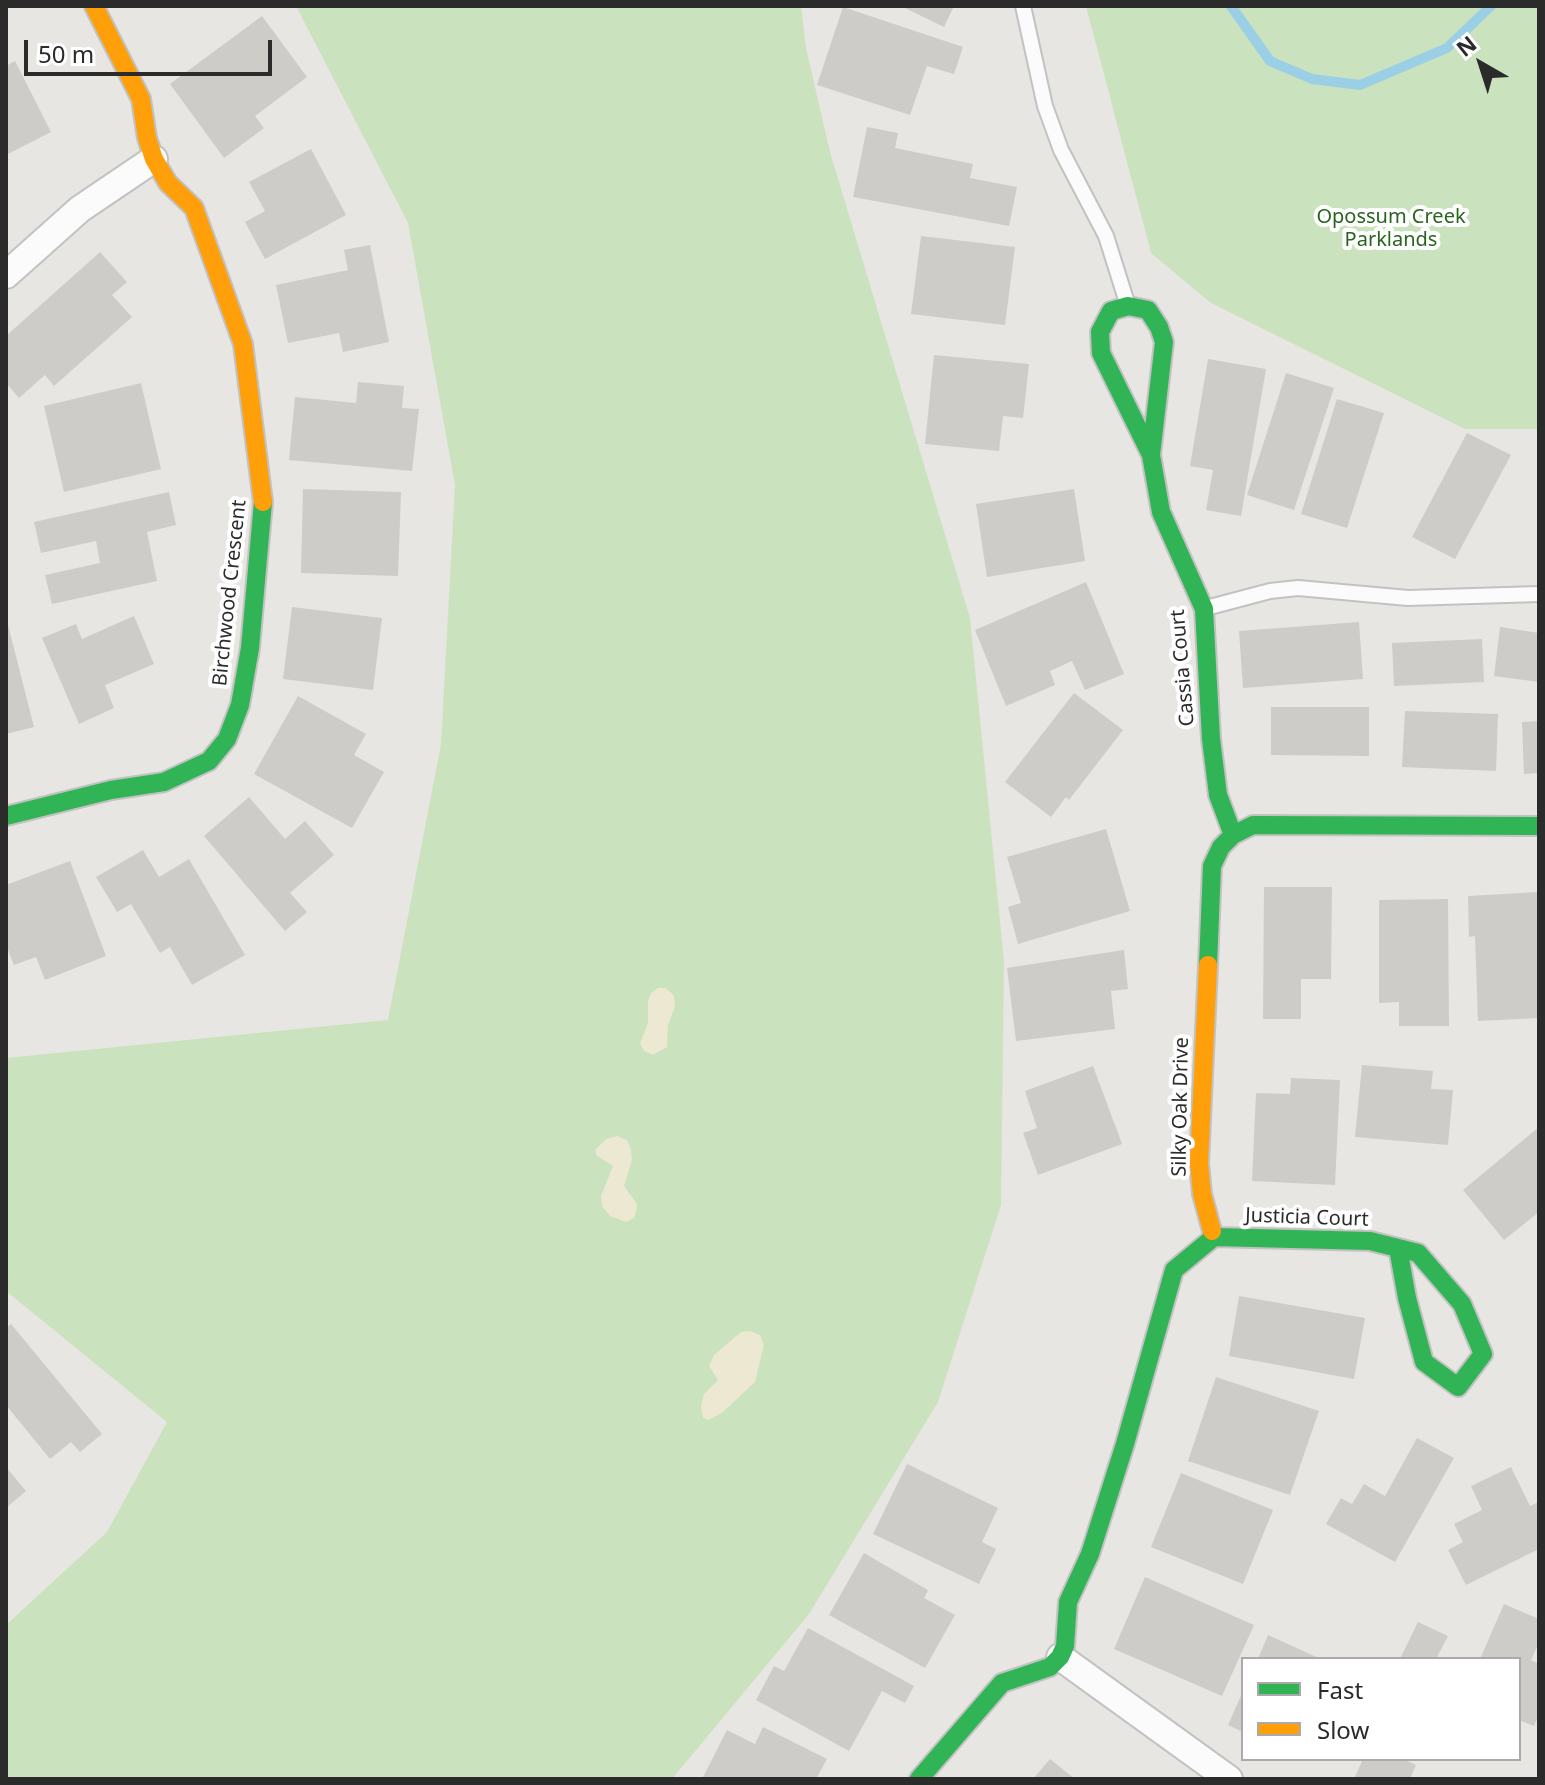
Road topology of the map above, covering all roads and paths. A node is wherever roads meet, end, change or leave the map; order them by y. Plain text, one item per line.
1 (94, 6) edge
2 (1023, 6) edge
3 (154, 159) junction
4 (6, 275) edge
5 (1128, 306) junction
6 (1151, 455) junction
7 (1539, 594) edge
8 (1204, 609) junction
9 (6, 816) edge
10 (1539, 826) edge
11 (1233, 835) junction
12 (1214, 1237) junction
13 (1398, 1248) junction
14 (1060, 1657) junction
15 (919, 1779) edge
16 (1229, 1779) edge

1 - 3 street, Birchwood Crescent
2 - 5 lane
3 - 4 street
3 - 9 street, Birchwood Crescent
5 - 6 street, Cassia Court
5 - 6 street, Cassia Court
6 - 8 street, Cassia Court
7 - 8 lane
8 - 11 street, Cassia Court
10 - 11 street
11 - 12 street, Silky Oak Drive
12 - 13 street, Justicia Court
12 - 14 street
13 - 13 street, Justicia Court
14 - 15 street
14 - 16 street

